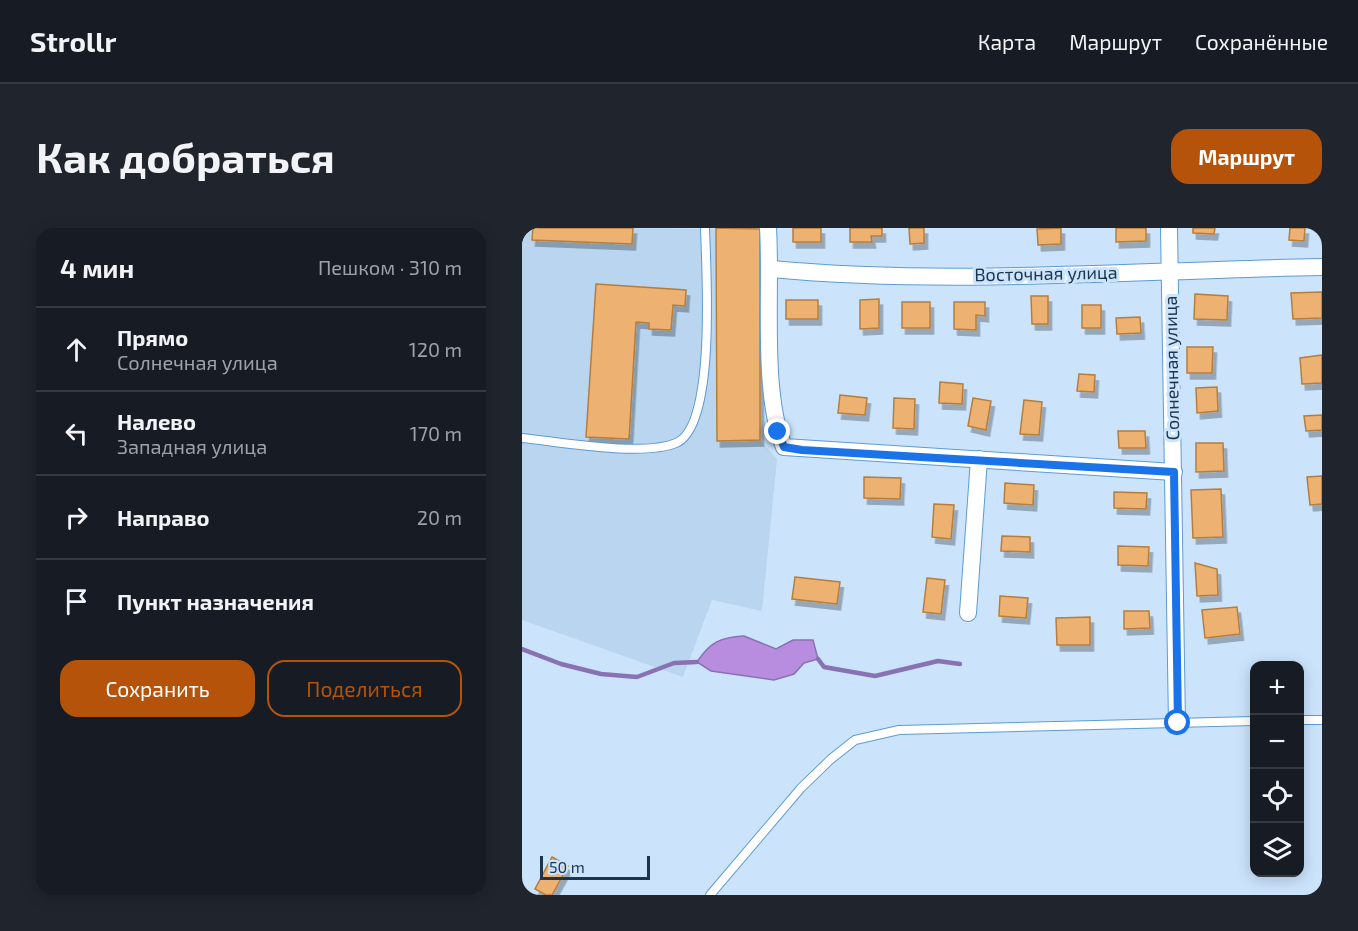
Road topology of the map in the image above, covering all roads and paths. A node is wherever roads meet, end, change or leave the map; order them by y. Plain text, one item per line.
1 (705, 228) edge
2 (768, 228) edge
3 (1169, 228) edge
4 (1322, 267) edge
5 (771, 269) junction
6 (1170, 271) junction
7 (522, 438) edge
8 (979, 459) junction
9 (1174, 472) junction
10 (968, 613) dead end
11 (1304, 720) edge
12 (1322, 720) edge
13 (1250, 721) edge
14 (1178, 723) junction
15 (710, 895) edge

1 - 7 lane
2 - 5 street
3 - 6 street, Солнечная улица
4 - 6 street, Восточная улица
5 - 6 street, Восточная улица
5 - 8 street
6 - 9 street, Солнечная улица
8 - 9 street
8 - 10 street
9 - 14 street, Солнечная улица
11 - 12 lane
13 - 14 lane
14 - 15 lane

